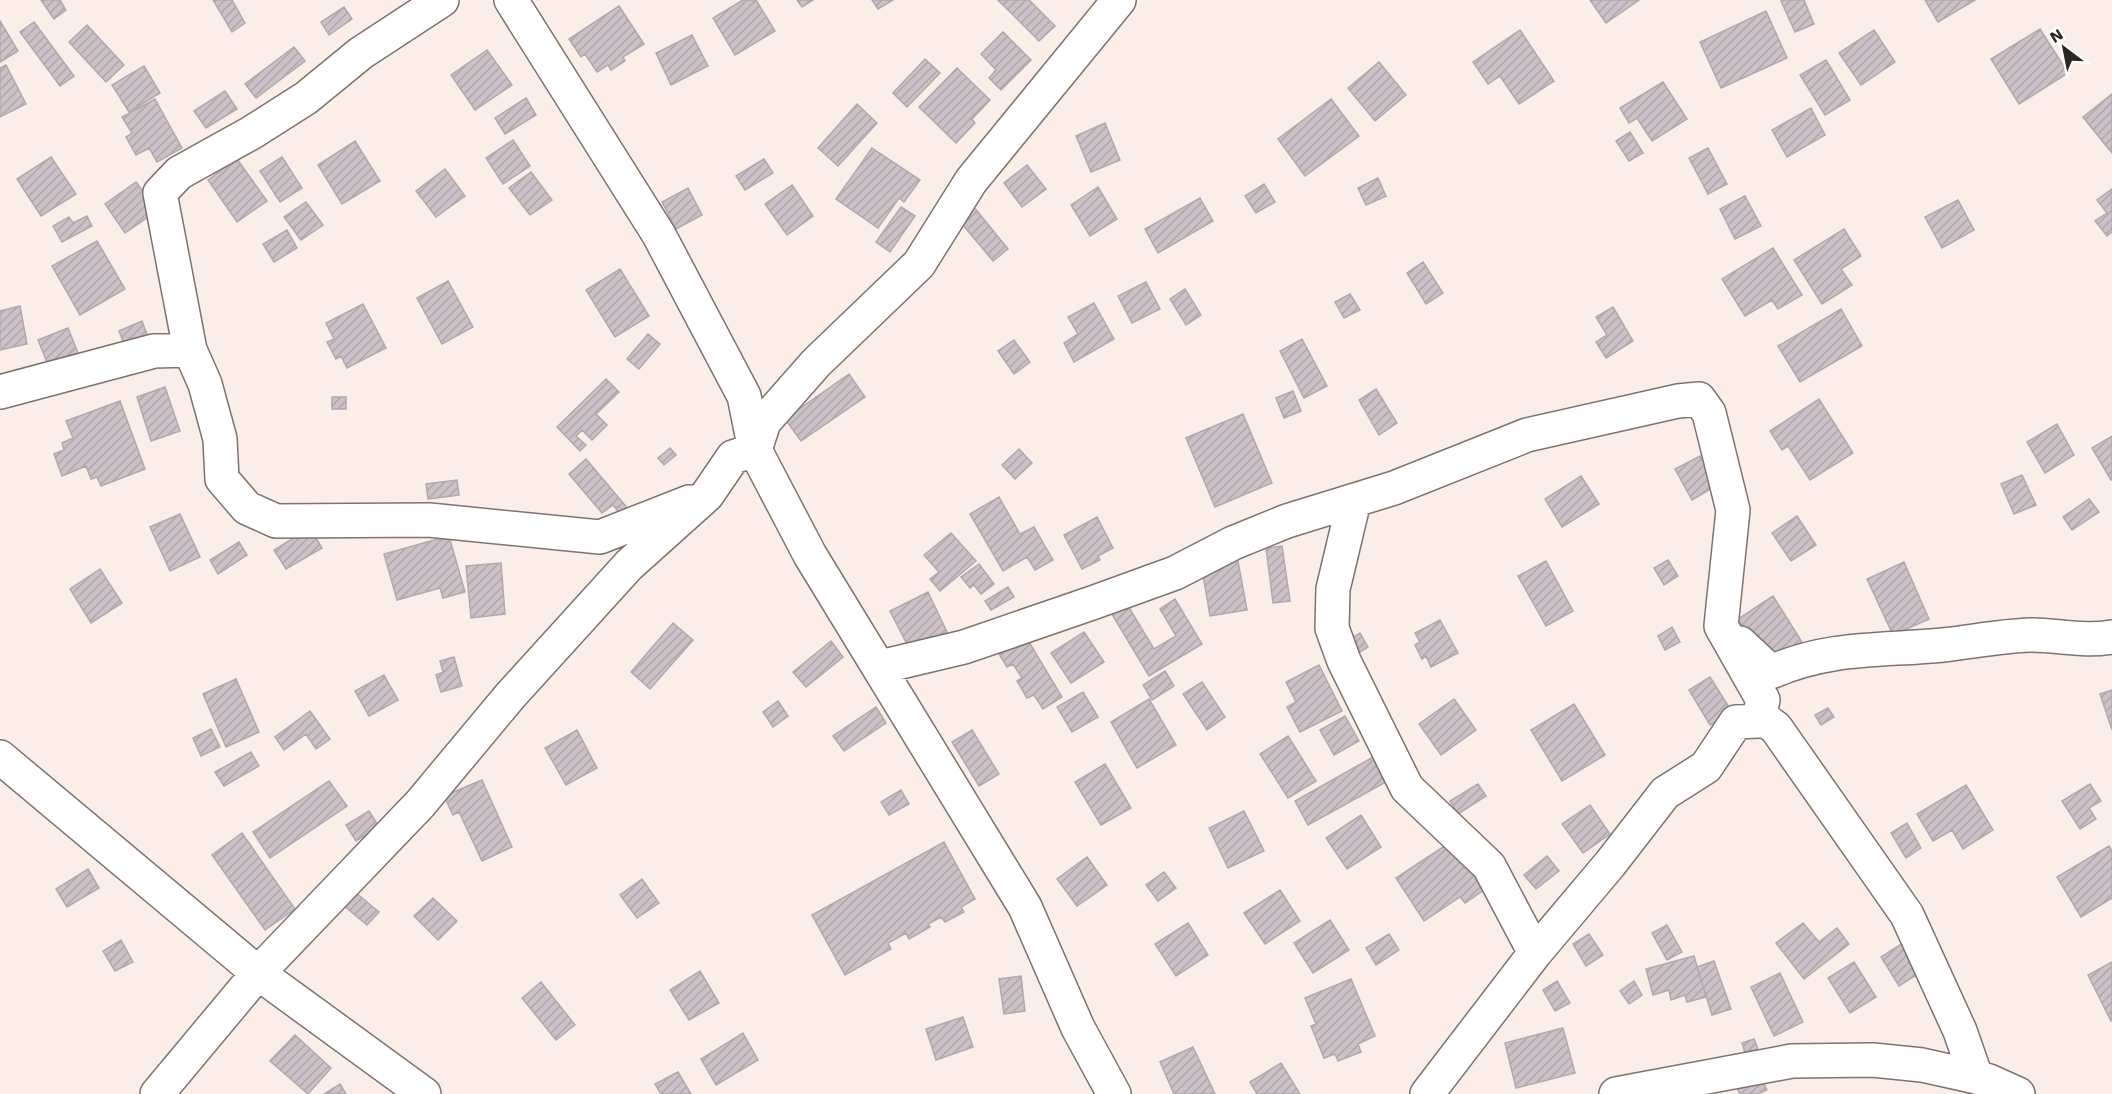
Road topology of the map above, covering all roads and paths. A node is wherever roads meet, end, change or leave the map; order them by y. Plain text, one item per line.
1 (442, 0) edge
2 (511, 0) edge
3 (1119, 0) edge
4 (190, 350) junction
5 (0, 392) edge
6 (755, 450) junction
7 (707, 495) junction
8 (1353, 501) junction
9 (1721, 626) junction
10 (2112, 637) edge
11 (880, 667) junction
12 (1758, 721) junction
13 (0, 757) edge
14 (1535, 953) junction
15 (258, 973) junction
16 (1976, 1077) junction
17 (157, 1094) edge
18 (424, 1094) edge
19 (1114, 1094) edge
20 (1427, 1094) edge
21 (1616, 1094) edge
22 (2018, 1094) edge

1 - 4 street
2 - 6 street
3 - 6 street
4 - 5 street
4 - 7 street
6 - 7 street
6 - 11 street
7 - 15 street
8 - 9 street
8 - 11 street
8 - 14 street
9 - 10 street
9 - 12 street
11 - 19 street
12 - 14 street
12 - 16 street
13 - 15 street
14 - 20 street
15 - 17 street
15 - 18 street
16 - 21 street
16 - 22 street

